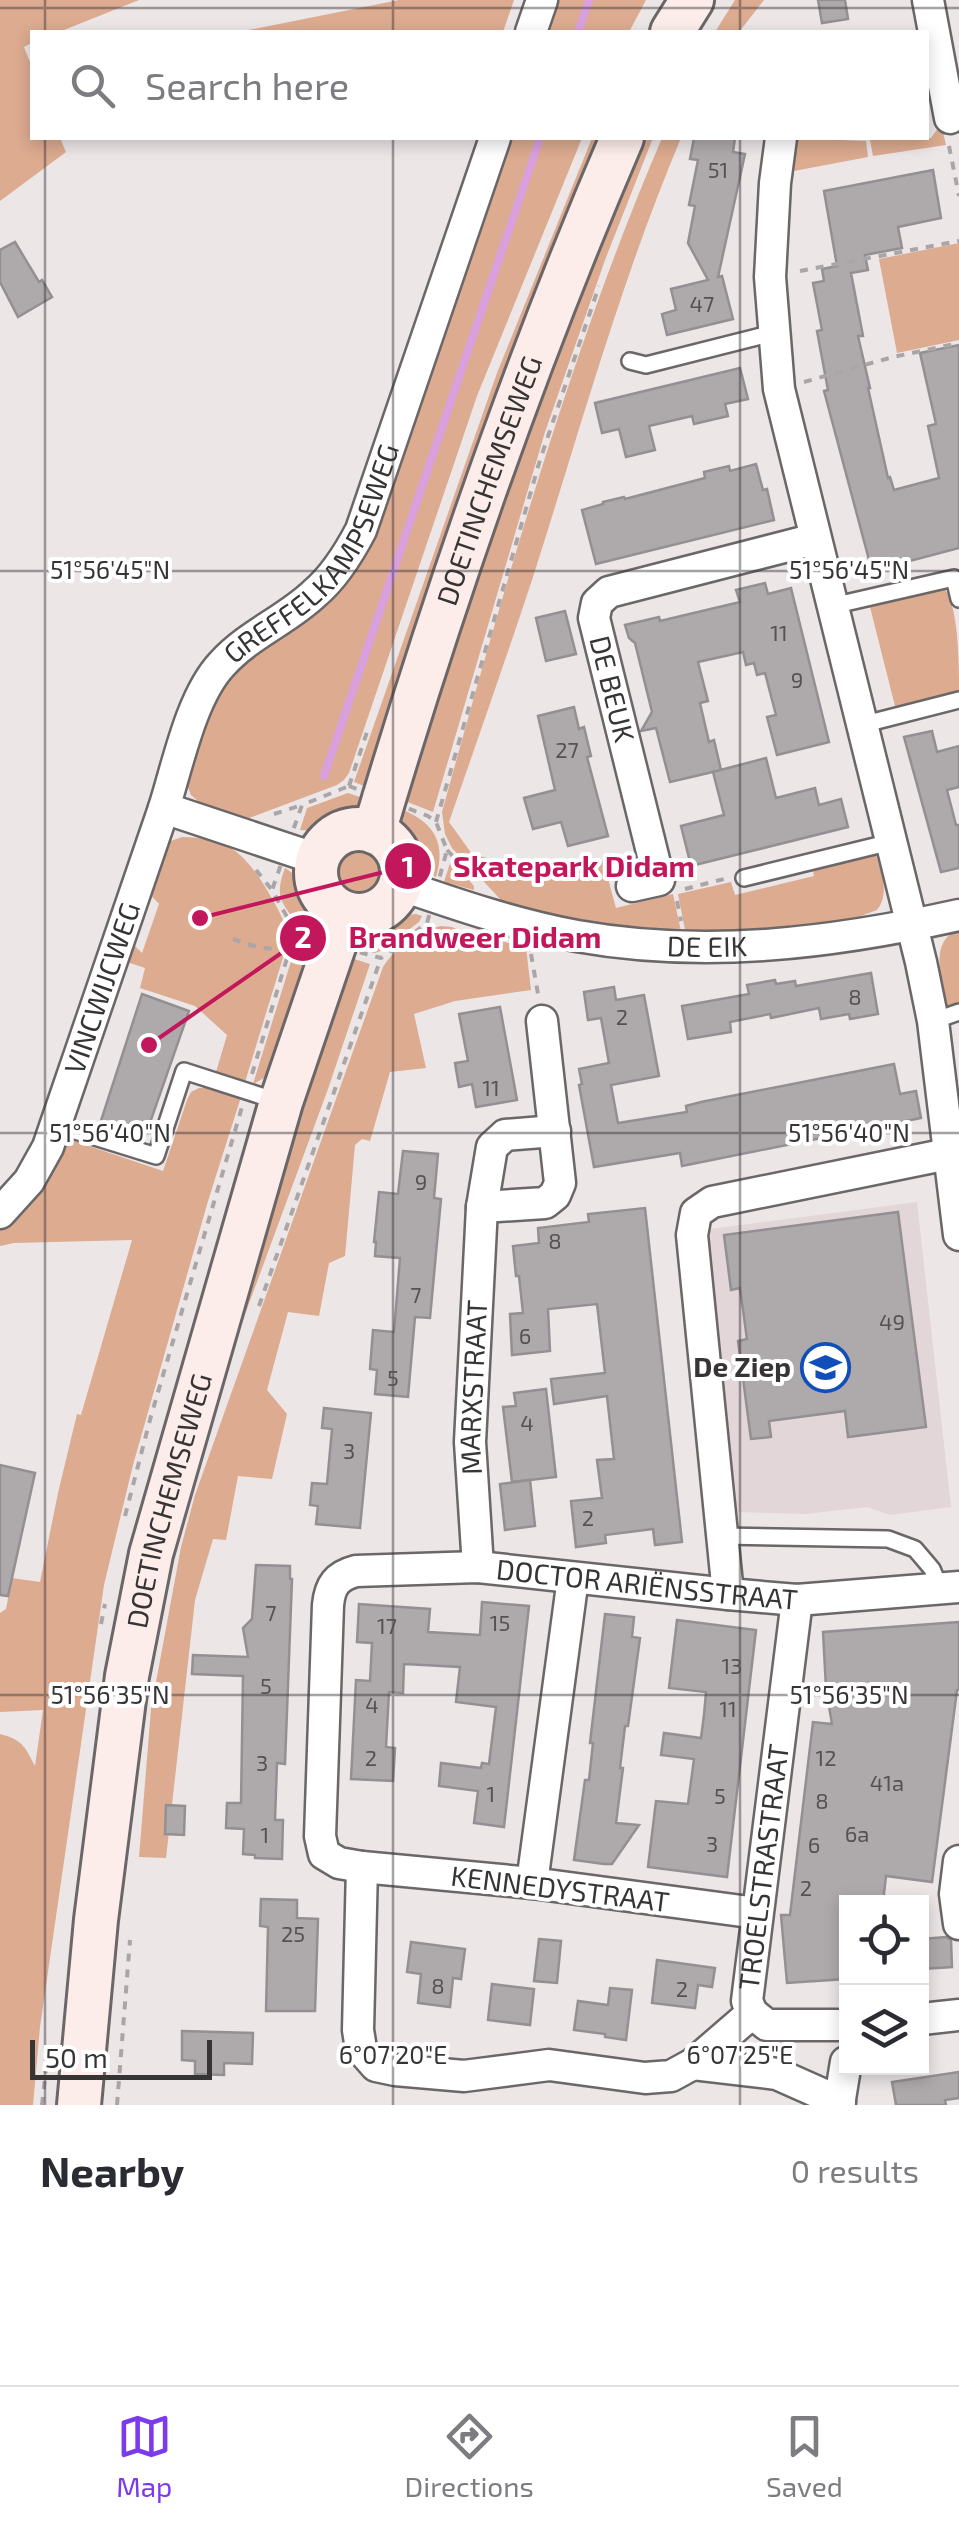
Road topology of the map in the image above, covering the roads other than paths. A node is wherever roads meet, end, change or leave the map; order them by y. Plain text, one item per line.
1 (542, 0) edge
2 (692, 0) edge
3 (928, 0) edge
4 (531, 30) edge
5 (673, 30) edge
6 (950, 67) edge
7 (945, 118) edge
8 (494, 140) edge
9 (621, 140) edge
10 (781, 140) edge
11 (773, 333) junction
12 (630, 360) dead end
13 (815, 539) junction
14 (959, 598) edge
15 (832, 606) junction
16 (959, 700) edge
17 (861, 724) junction
18 (164, 808) junction
19 (379, 816) junction
20 (891, 842) junction
21 (302, 854) junction
22 (744, 878) road end
23 (645, 883) road end
24 (417, 891) junction
25 (959, 914) edge
26 (912, 925) junction
27 (340, 930) junction
28 (946, 1017) edge
29 (542, 1021) road end
30 (281, 1102) junction
31 (56, 1125) junction
32 (555, 1130) junction
33 (948, 1154) junction
34 (482, 1208) junction
35 (0, 1213) edge
36 (959, 1235) edge
37 (722, 1536) junction
38 (478, 1567) junction
39 (572, 1578) junction
40 (949, 1588) edge
41 (728, 1594) junction
42 (797, 1600) junction
43 (959, 1861) edge
44 (362, 1867) junction
45 (532, 1884) junction
46 (757, 1913) junction
47 (959, 1924) edge
48 (752, 2013) junction
49 (959, 2015) edge
50 (929, 2017) edge
51 (839, 2025) edge
52 (693, 2064) junction
53 (844, 2075) edge
54 (840, 2104) edge
55 (80, 2105) edge

1 - 4 street
2 - 5 main road
3 - 6 street
6 - 7 street
8 - 18 street, GREFFELKAMPSEWEG
9 - 19 main road, DOETINCHEMSEWEG
10 - 11 street
11 - 12 lane
11 - 13 street
13 - 15 street
13 - 23 street, DE BEUK
14 - 15 lane
15 - 17 street
16 - 17 lane
17 - 20 street
18 - 21 street
18 - 31 street, VINCWIJCWEG
19 - 21 main road
19 - 24 main road
20 - 22 lane
20 - 26 street
21 - 27 main road
24 - 26 street, DE EIK
24 - 27 main road
25 - 26 street, DE EIK
26 - 28 street
27 - 30 main road, DOETINCHEMSEWEG
28 - 33 street
29 - 32 street
30 - 31 lane
30 - 55 main road, DOETINCHEMSEWEG
31 - 35 street, VINCWIJCWEG
32 - 34 street, MARXSTRAAT
32 - 34 street
33 - 36 street
33 - 37 street
34 - 38 street, MARXSTRAAT
37 - 40 lane
37 - 41 street
38 - 39 street, DOCTOR ARIËNSSTRAAT
38 - 44 street, DOCTOR ARIËNSSTRAAT
39 - 41 street, DOCTOR ARIËNSSTRAAT
39 - 45 street
40 - 42 street, DOCTOR ARIËNSSTRAAT
41 - 42 street, DOCTOR ARIËNSSTRAAT
42 - 46 street, TROELSTRASTRAAT
43 - 47 street
44 - 45 street, KENNEDYSTRAAT
44 - 52 street
45 - 46 street, KENNEDYSTRAAT
46 - 48 street, TROELSTRASTRAAT
48 - 51 street
48 - 52 street
49 - 50 street
52 - 54 street
53 - 54 street

